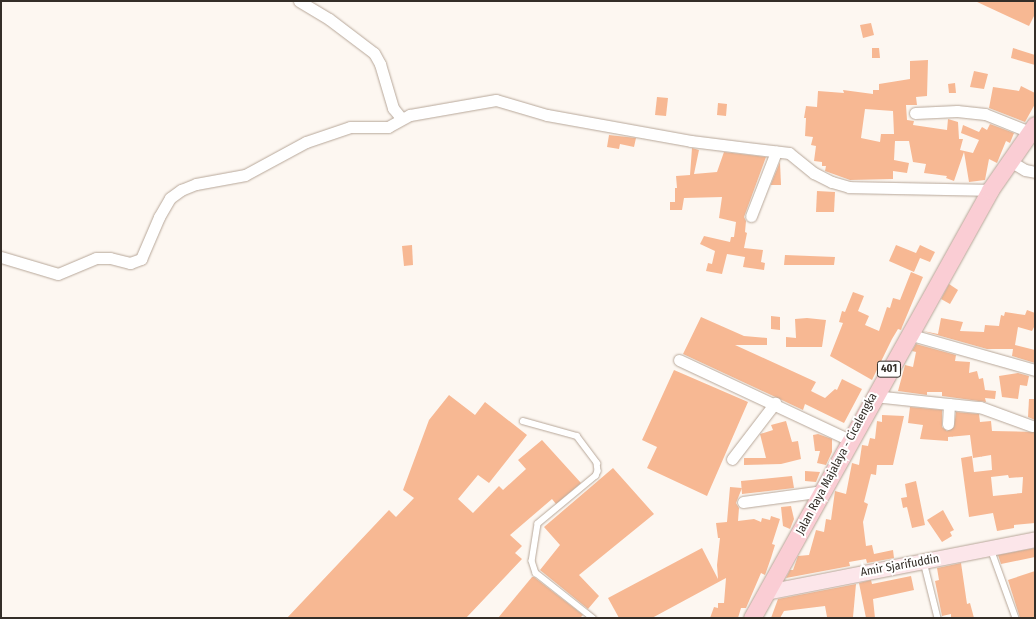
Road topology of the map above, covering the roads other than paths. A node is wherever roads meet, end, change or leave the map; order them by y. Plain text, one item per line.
1 (298, 1) edge
2 (915, 113) dead end
3 (401, 118) junction
4 (1033, 128) edge
5 (776, 152) junction
6 (1010, 161) junction
7 (1035, 172) edge
8 (990, 190) junction
9 (751, 216) dead end
10 (1, 257) edge
11 (908, 334) junction
12 (679, 360) dead end
13 (1035, 370) edge
14 (874, 396) junction
15 (775, 403) junction
16 (949, 404) junction
17 (523, 421) dead end
18 (948, 424) dead end
19 (1032, 426) dead end
20 (850, 440) junction
21 (732, 459) dead end
22 (823, 491) junction
23 (743, 502) dead end
24 (1035, 539) edge
25 (991, 549) junction
26 (924, 562) junction
27 (766, 592) junction
28 (593, 618) edge
29 (752, 618) edge
30 (938, 618) edge
31 (1016, 618) edge

1 - 3 street
2 - 4 street
3 - 5 street
3 - 10 street
4 - 6 main road, Jalan Raya Majalaya - Cicalengka / 401
5 - 8 street
5 - 9 street
6 - 7 street
6 - 8 main road, Jalan Raya Majalaya - Cicalengka / 401
8 - 11 main road, Jalan Raya Majalaya - Cicalengka / 401
11 - 13 street
11 - 14 main road, Jalan Raya Majalaya - Cicalengka / 401
12 - 15 street
14 - 16 street
14 - 20 main road, Jalan Raya Majalaya - Cicalengka / 401
15 - 20 street
15 - 21 street
16 - 18 street
16 - 19 street
17 - 28 lane
20 - 22 main road, Jalan Raya Majalaya - Cicalengka / 401
22 - 23 street
22 - 27 main road, Jalan Raya Majalaya - Cicalengka / 401
24 - 25 main road, Amir Sjarifuddin
25 - 26 main road, Amir Sjarifuddin
25 - 31 lane
26 - 27 main road, Amir Sjarifuddin
26 - 30 lane
27 - 29 main road, Jalan Raya Majalaya - Cicalengka / 401

